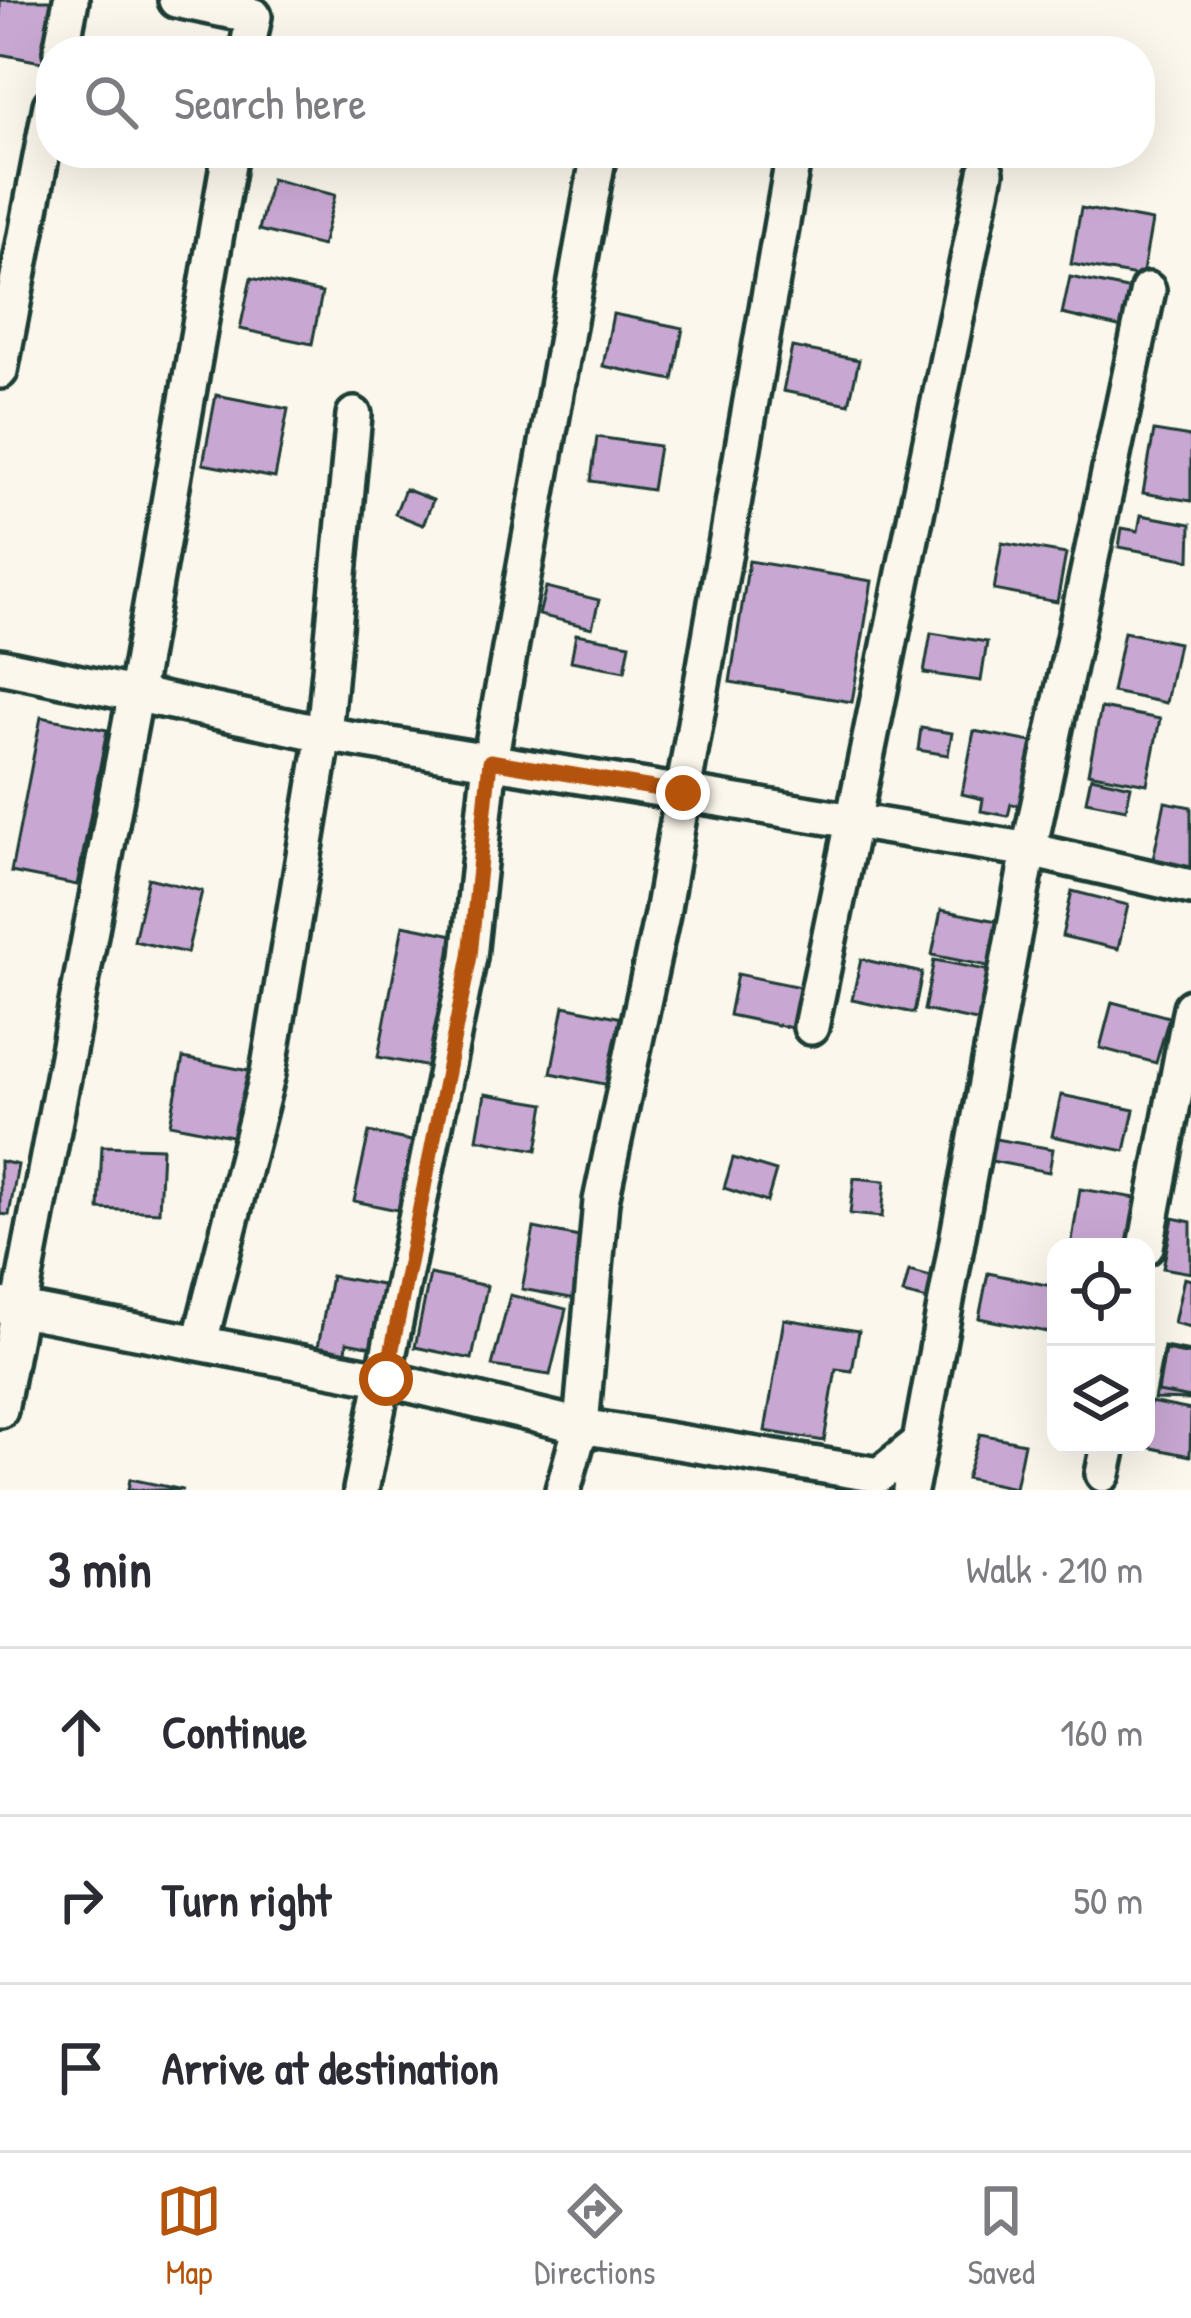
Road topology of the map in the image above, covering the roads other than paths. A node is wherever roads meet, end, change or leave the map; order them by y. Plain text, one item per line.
1 (71, 0) edge
2 (176, 0) edge
3 (65, 36) edge
4 (251, 36) edge
5 (39, 168) edge
6 (227, 168) edge
7 (596, 168) edge
8 (791, 168) edge
9 (986, 172) dead end
10 (1148, 290) dead end
11 (0, 371) edge
12 (354, 416) dead end
13 (0, 666) edge
14 (136, 692) junction
15 (324, 734) junction
16 (490, 761) junction
17 (683, 793) junction
18 (853, 821) junction
19 (1029, 850) junction
20 (1191, 886) edge
21 (1191, 1007) edge
22 (811, 1028) dead end
23 (1148, 1238) edge
24 (9, 1306) edge
25 (200, 1342) junction
26 (386, 1379) junction
27 (0, 1410) edge
28 (581, 1426) junction
29 (920, 1442) junction
30 (362, 1490) edge
31 (563, 1490) edge
32 (910, 1490) edge

1 - 3 street
2 - 4 street
5 - 11 street
6 - 14 street
7 - 16 street
8 - 17 street
9 - 18 street
10 - 19 street
12 - 15 street
13 - 14 street
14 - 15 street
14 - 24 street
15 - 16 street
15 - 25 street
16 - 17 street
16 - 26 street
17 - 18 street
17 - 28 street
18 - 19 street
18 - 22 street
19 - 20 street
19 - 29 street
21 - 23 street
24 - 25 street
24 - 27 street
25 - 26 street
26 - 28 street
26 - 30 street
28 - 29 street
28 - 31 street
29 - 32 street

